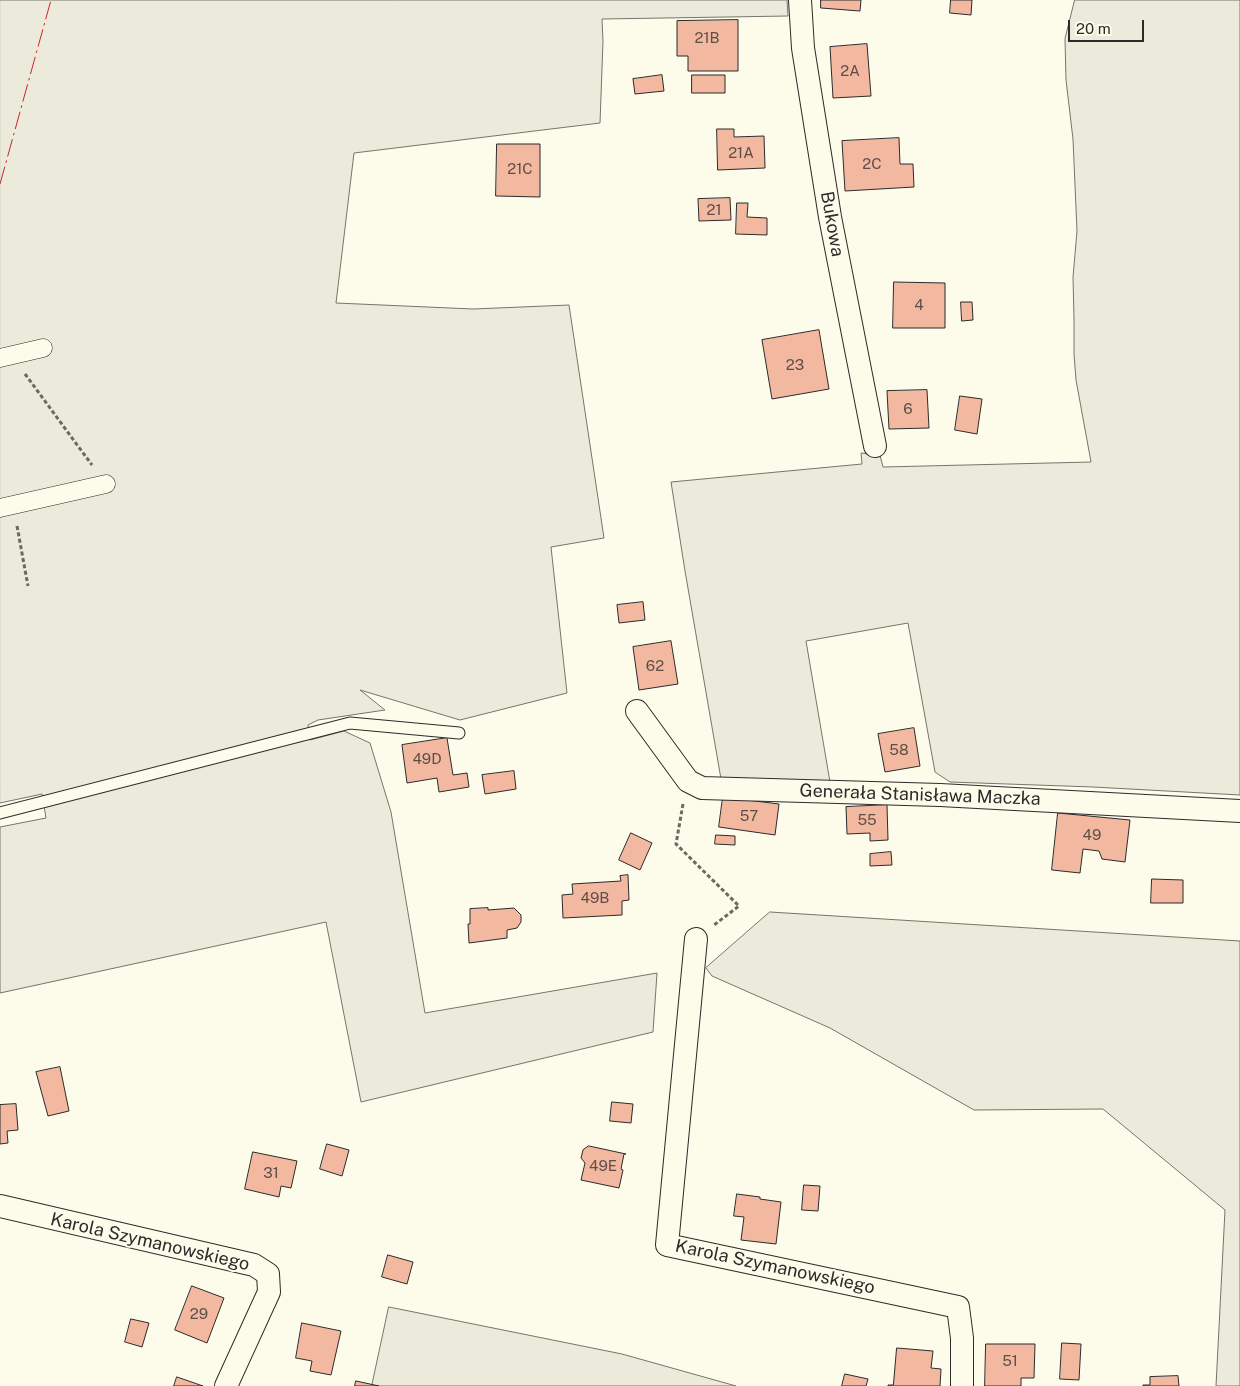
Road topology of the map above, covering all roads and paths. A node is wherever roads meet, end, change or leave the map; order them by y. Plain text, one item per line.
1 (800, 0) edge
2 (43, 348) dead end
3 (5, 357) edge
4 (875, 446) dead end
5 (106, 484) joint
6 (6, 507) edge
7 (28, 586) dead end
8 (637, 712) dead end
9 (459, 733) dead end
10 (688, 781) junction
11 (1240, 811) edge
12 (0, 813) edge
13 (696, 939) joint
14 (0, 1206) edge
15 (226, 1386) edge
16 (962, 1386) edge

1 - 4 street, Bukowa
2 - 3 street
3 - 5 path
5 - 6 street
6 - 7 path
8 - 10 street
9 - 12 lane
10 - 11 street, Generała Stanisława Maczka
10 - 13 path
13 - 16 street, Karola Szymanowskiego
14 - 15 street, Karola Szymanowskiego

